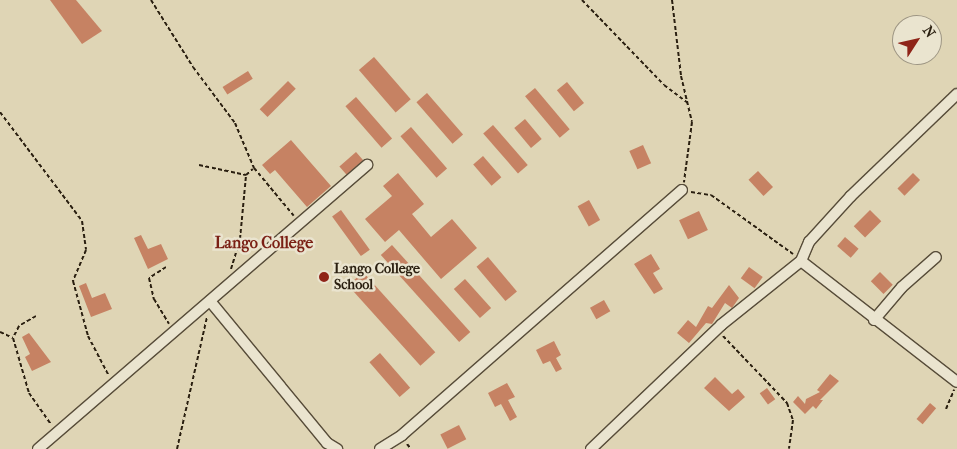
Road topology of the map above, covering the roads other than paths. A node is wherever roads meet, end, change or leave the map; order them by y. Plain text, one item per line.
1 (957, 94) edge
2 (366, 165) dead end
3 (682, 190) road end
4 (936, 257) dead end
5 (801, 261) junction
6 (210, 301) junction
7 (874, 320) junction
8 (957, 383) edge
9 (38, 449) edge
10 (337, 449) edge
11 (380, 449) edge
12 (592, 449) edge

1 - 5 street
2 - 6 street
3 - 11 street
4 - 7 street
5 - 7 street
5 - 12 street
6 - 9 street
6 - 10 street
7 - 8 street

